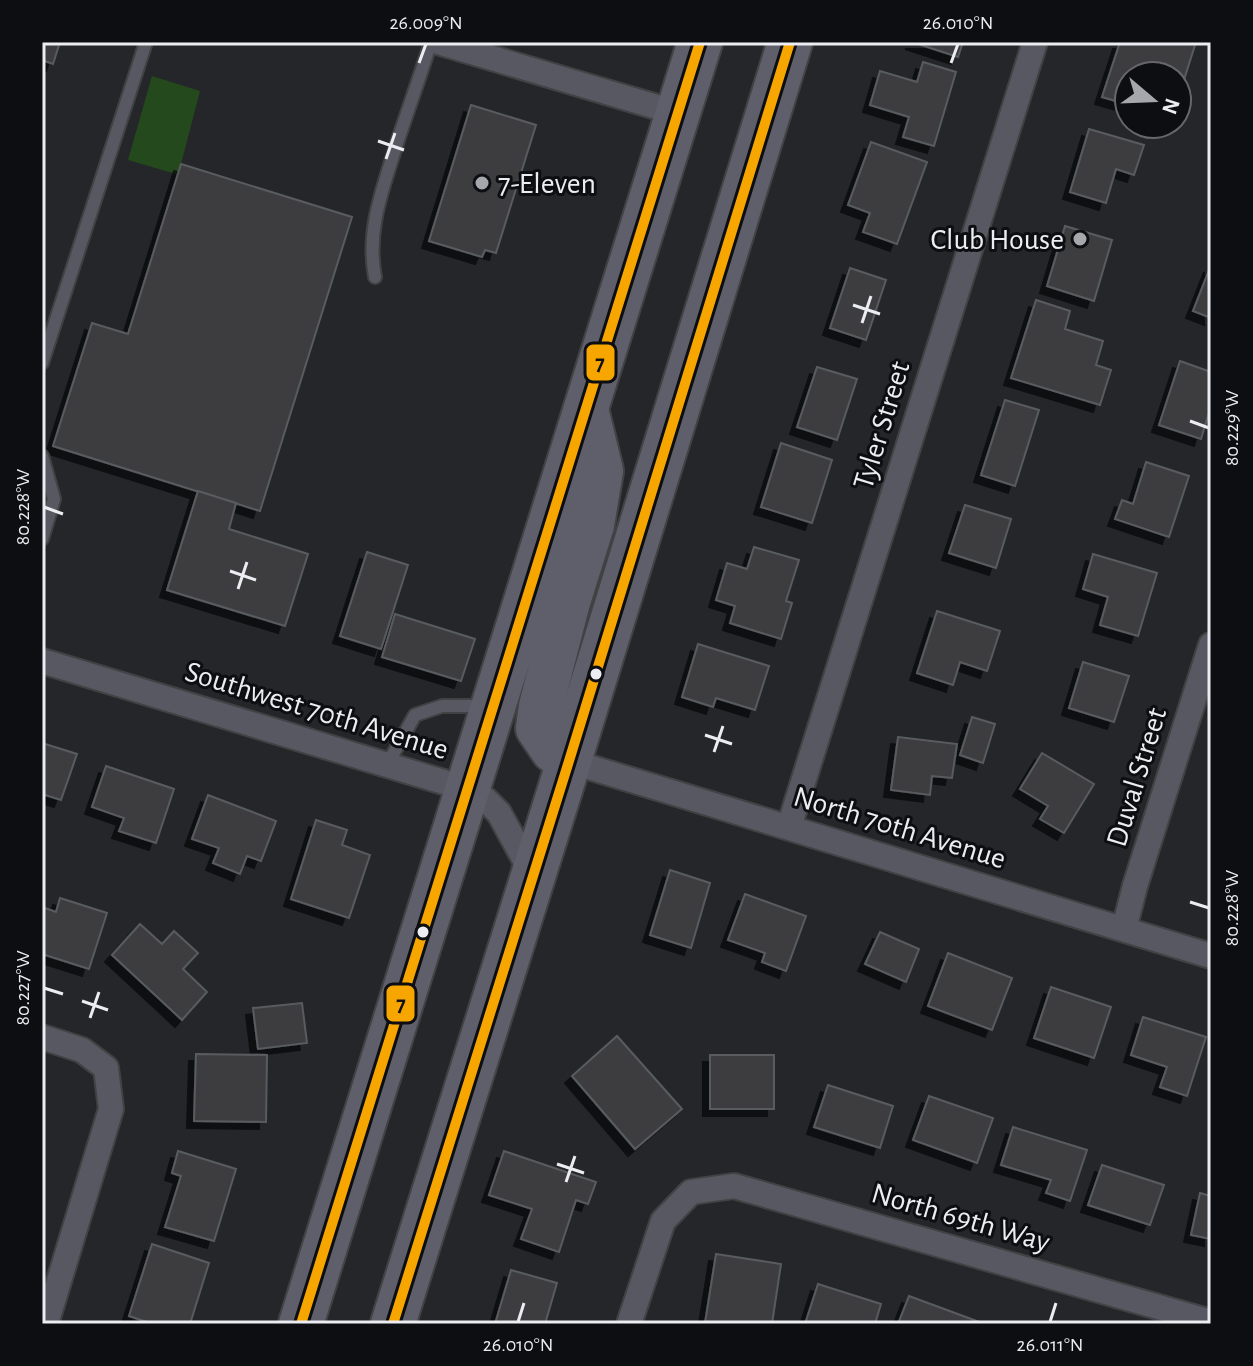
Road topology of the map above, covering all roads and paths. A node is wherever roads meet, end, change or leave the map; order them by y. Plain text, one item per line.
1 (146, 42) edge
2 (431, 42) edge
3 (438, 42) edge
4 (700, 42) edge
5 (764, 42) edge
6 (790, 42) edge
7 (1035, 42) edge
8 (677, 113) junction
9 (740, 205) junction
10 (375, 277) dead end
11 (42, 363) edge
12 (585, 407) junction
13 (42, 456) edge
14 (42, 539) edge
15 (1211, 645) edge
16 (42, 661) edge
17 (493, 706) junction
18 (569, 761) junction
19 (387, 765) junction
20 (467, 789) junction
21 (789, 827) junction
22 (533, 875) junction
23 (1124, 929) junction
24 (1211, 956) edge
25 (42, 1037) edge
26 (1211, 1322) edge
27 (46, 1324) edge
28 (301, 1324) edge
29 (393, 1324) edge
30 (629, 1324) edge

1 - 11 lane
2 - 10 lane
3 - 8 street
4 - 8 highway
5 - 9 highway
6 - 9 highway
7 - 21 street, Tyler Street
8 - 12 highway
9 - 18 highway
12 - 17 highway
12 - 18 highway
13 - 14 lane
15 - 23 street, Duval Street
16 - 19 street, Southwest 70th Avenue
17 - 19 lane
17 - 20 highway
18 - 21 street, North 70th Avenue
18 - 22 highway
19 - 20 street, Southwest 70th Avenue
20 - 22 street, Southwest 70th Avenue
20 - 28 highway
21 - 23 street, North 70th Avenue
22 - 29 highway
23 - 24 street, North 70th Avenue
25 - 27 street
26 - 30 street, North 69th Way

